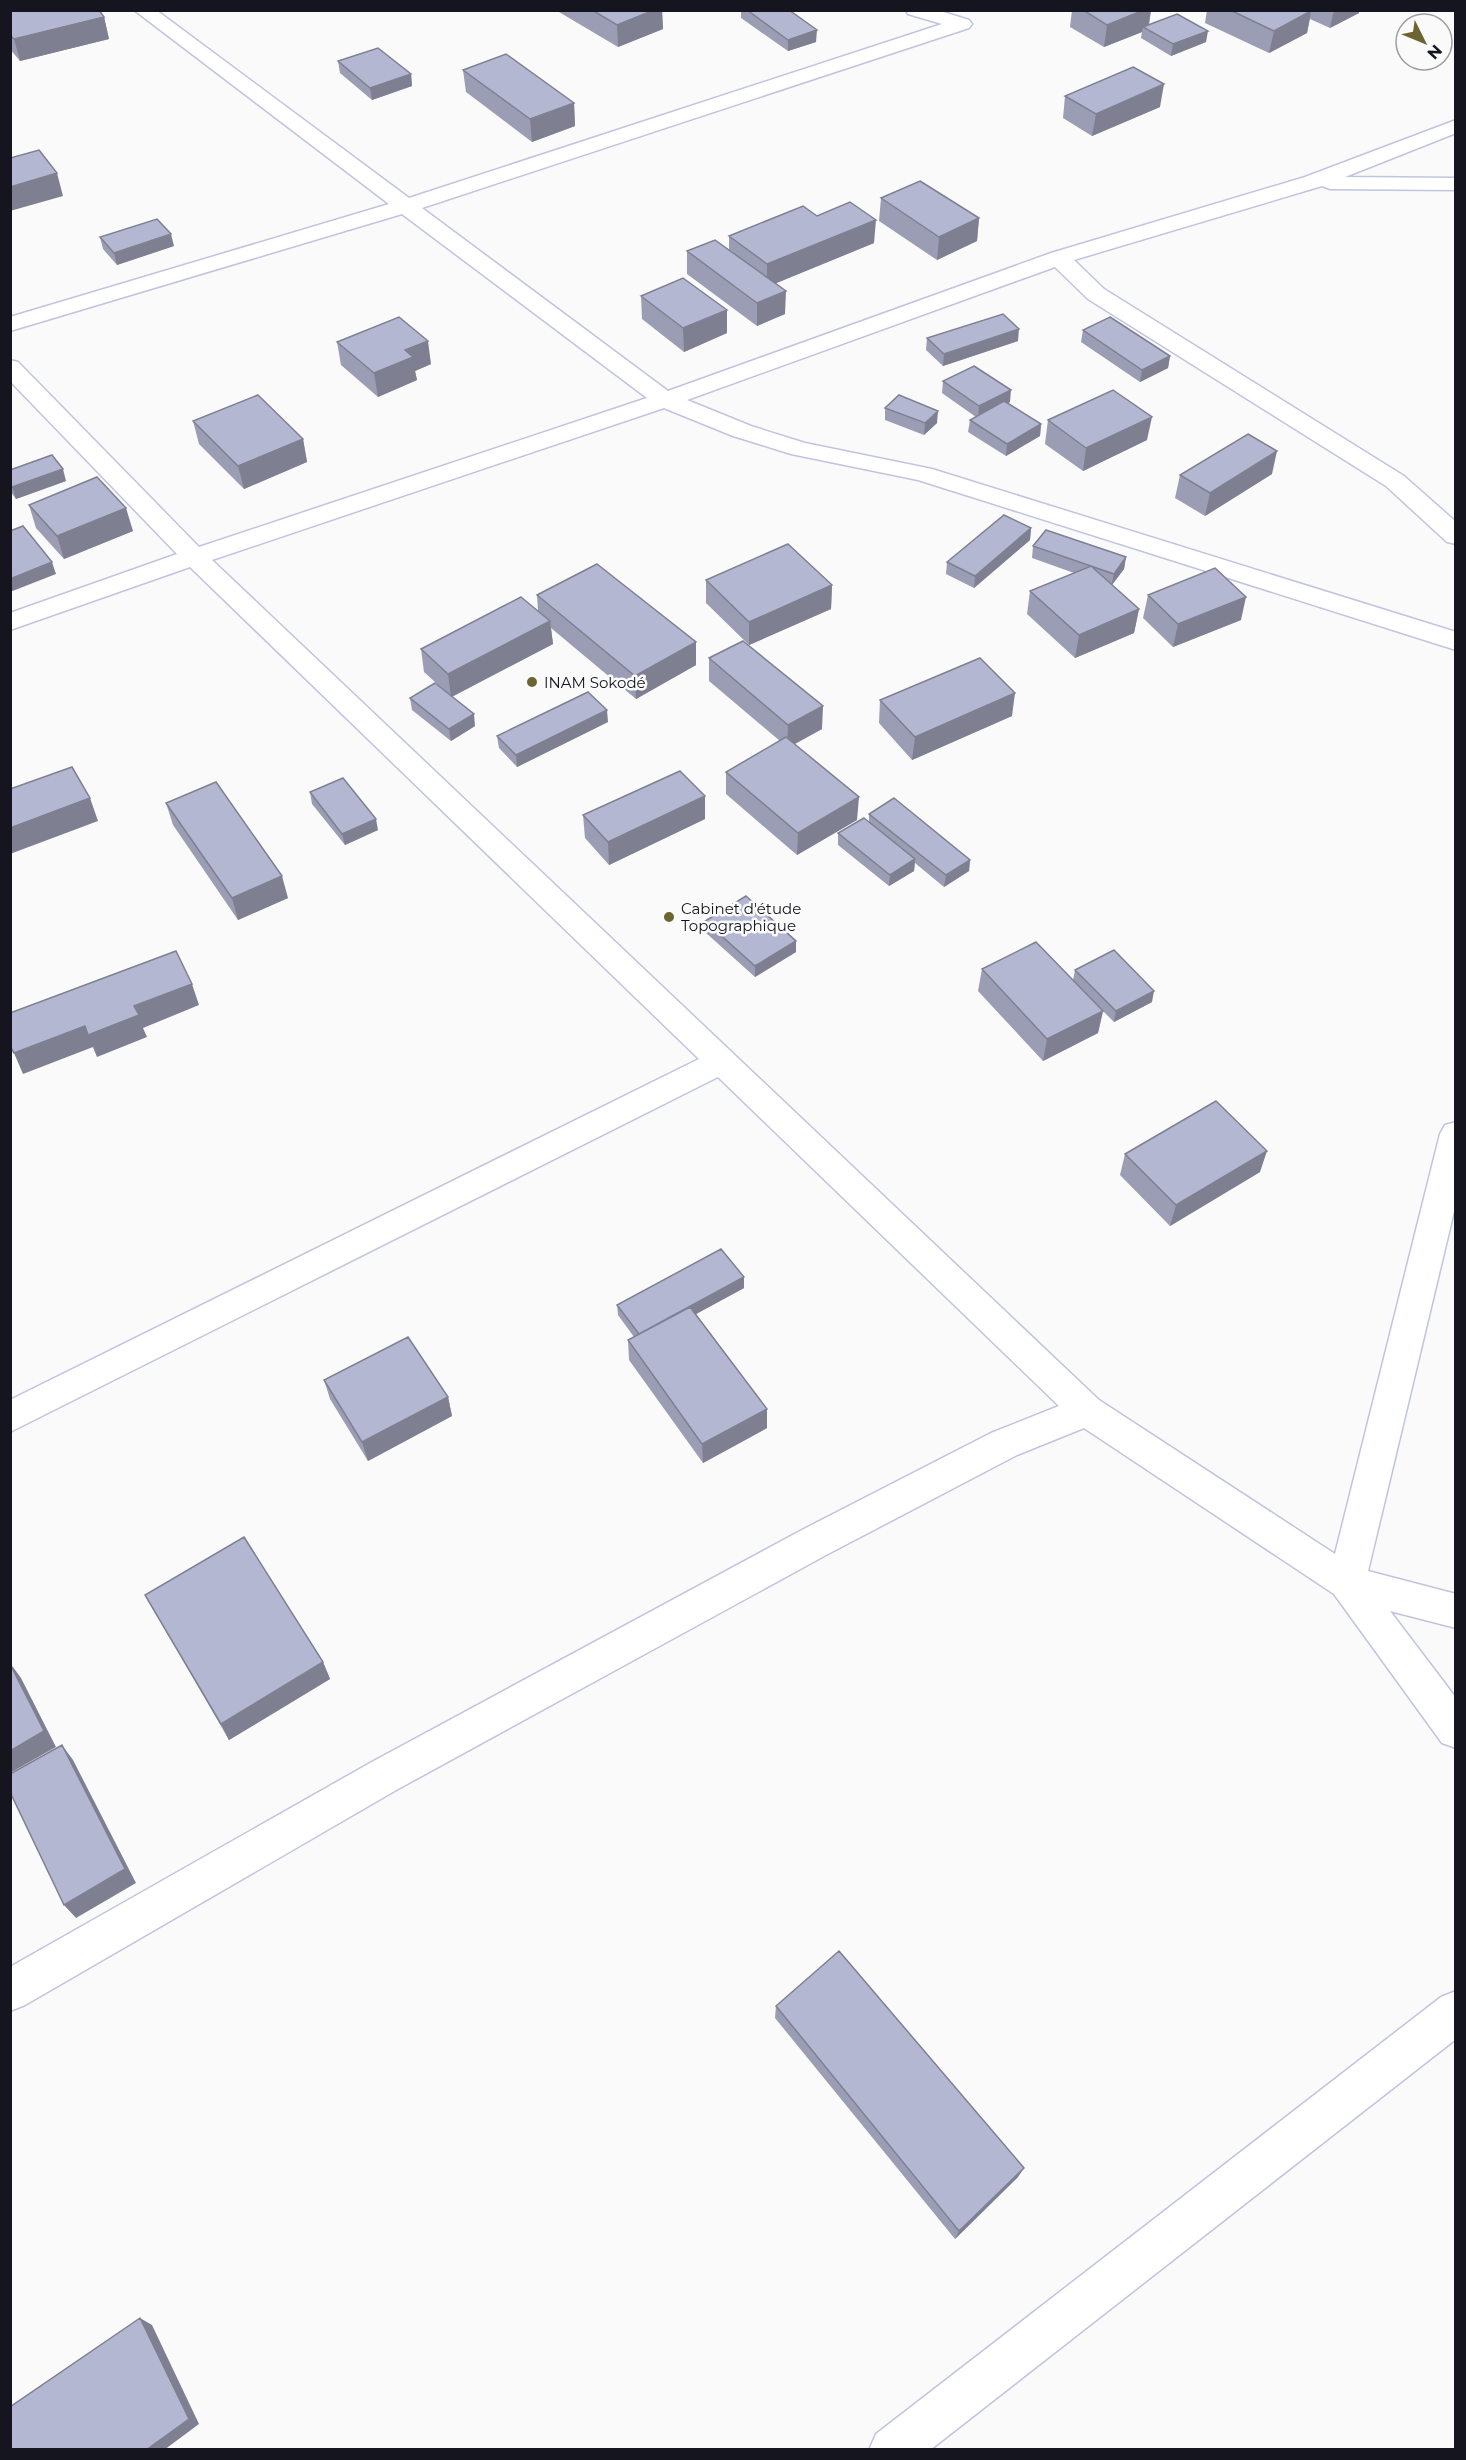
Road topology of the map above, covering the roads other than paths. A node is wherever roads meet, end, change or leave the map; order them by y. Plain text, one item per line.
1 (143, 10) edge
2 (915, 10) edge
3 (1455, 126) edge
4 (1313, 182) junction
5 (1455, 184) edge
6 (406, 206) junction
7 (1059, 258) junction
8 (10, 324) edge
9 (10, 367) edge
10 (665, 400) junction
11 (1455, 536) edge
12 (194, 557) junction
13 (10, 622) edge
14 (1455, 641) edge
15 (722, 1062) junction
16 (1455, 1134) edge
17 (1087, 1411) junction
18 (10, 1417) edge
19 (1347, 1582) junction
20 (1455, 1611) edge
21 (1455, 1730) edge
22 (10, 1990) edge
23 (1455, 2012) edge
24 (892, 2450) edge

1 - 6 street
2 - 6 street
3 - 4 street
4 - 5 street
4 - 7 street
6 - 8 street
6 - 10 street
7 - 10 street
7 - 11 street
9 - 12 street
10 - 12 street
10 - 14 street
12 - 13 street
12 - 15 street
15 - 17 street
15 - 18 street
16 - 19 street
17 - 19 street
17 - 22 street
19 - 20 street
19 - 21 street
23 - 24 street

